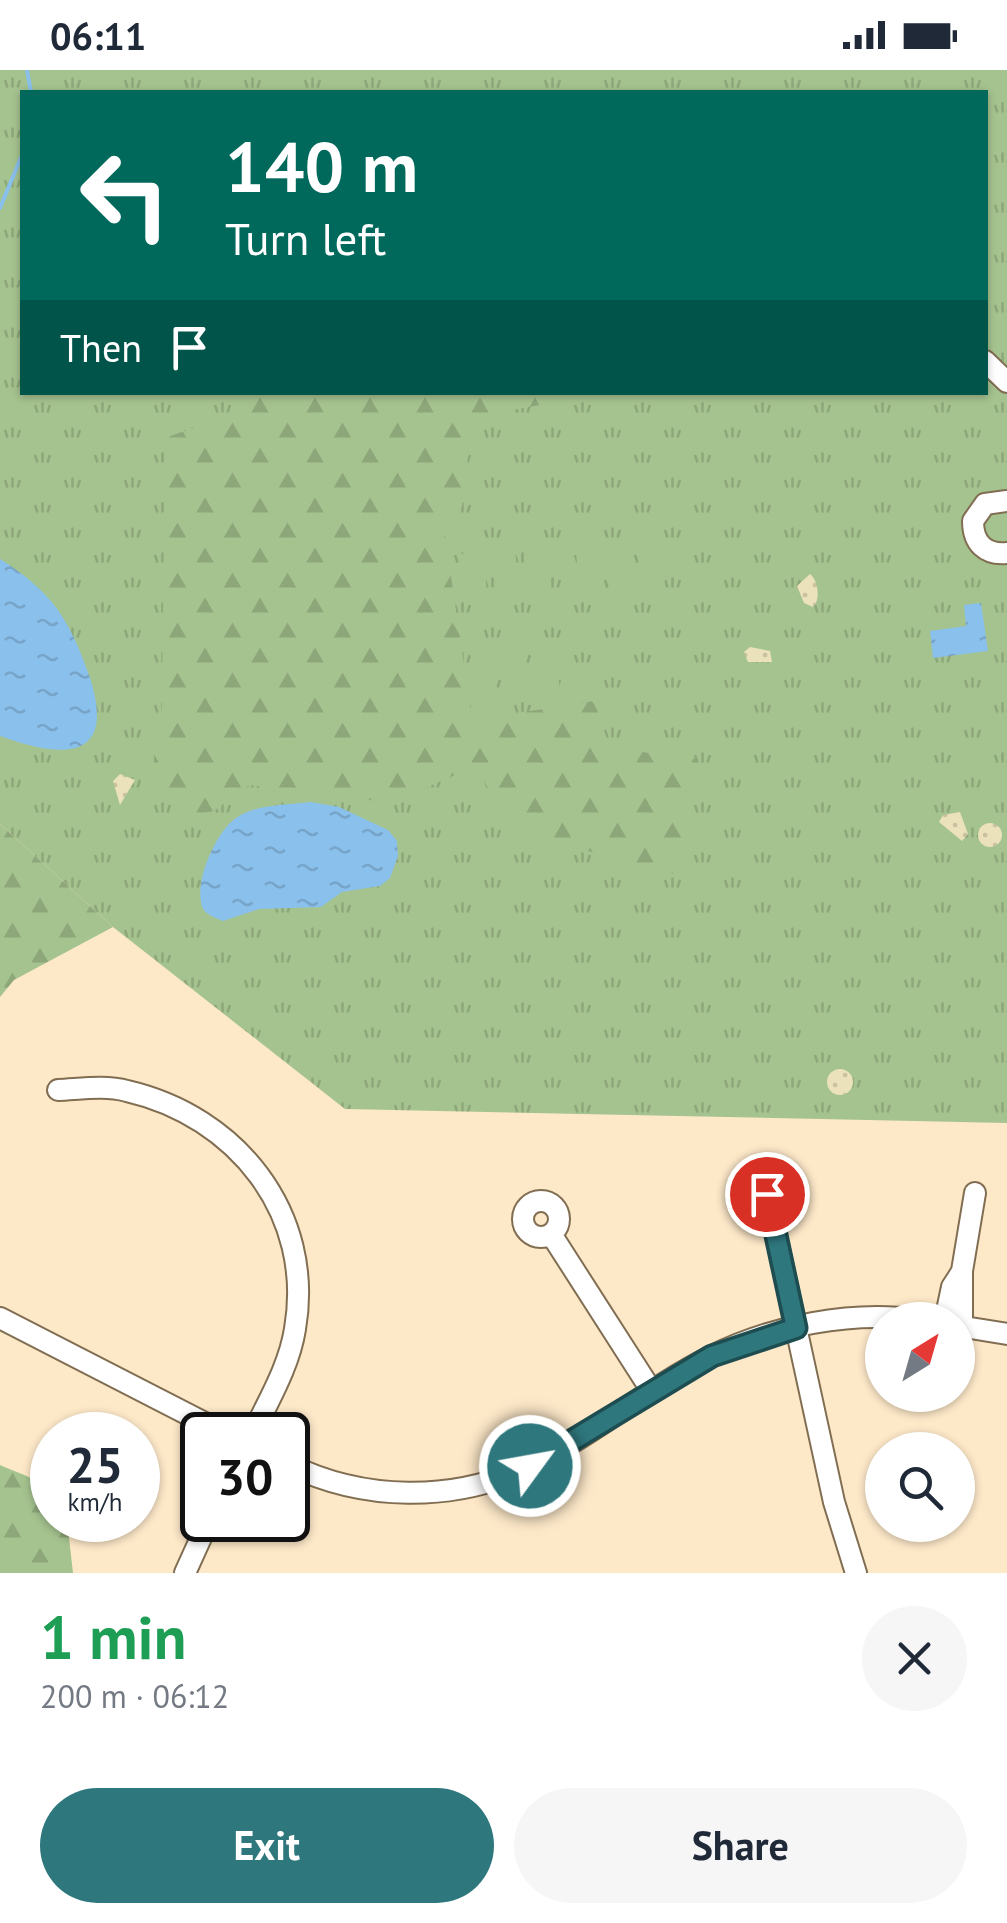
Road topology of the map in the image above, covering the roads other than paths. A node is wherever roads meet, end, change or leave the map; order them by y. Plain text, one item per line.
1 (988, 364) edge
2 (1007, 382) edge
3 (1007, 501) edge
4 (1006, 554) edge
5 (58, 1090) dead end
6 (974, 1193) dead end
7 (767, 1194) dead end
8 (552, 1234) dead end
9 (958, 1302) edge
10 (0, 1318) edge
11 (865, 1320) edge
12 (796, 1328) junction
13 (975, 1328) edge
14 (1007, 1334) edge
15 (652, 1390) junction
16 (183, 1412) edge
17 (263, 1412) edge
18 (310, 1473) edge
19 (199, 1542) edge
20 (185, 1573) edge
21 (856, 1573) edge

1 - 2 street
3 - 4 street
5 - 17 street
6 - 9 street
7 - 12 street
8 - 15 street
10 - 16 street
11 - 12 street
12 - 15 street
12 - 21 street
13 - 14 street
15 - 18 street
19 - 20 street

